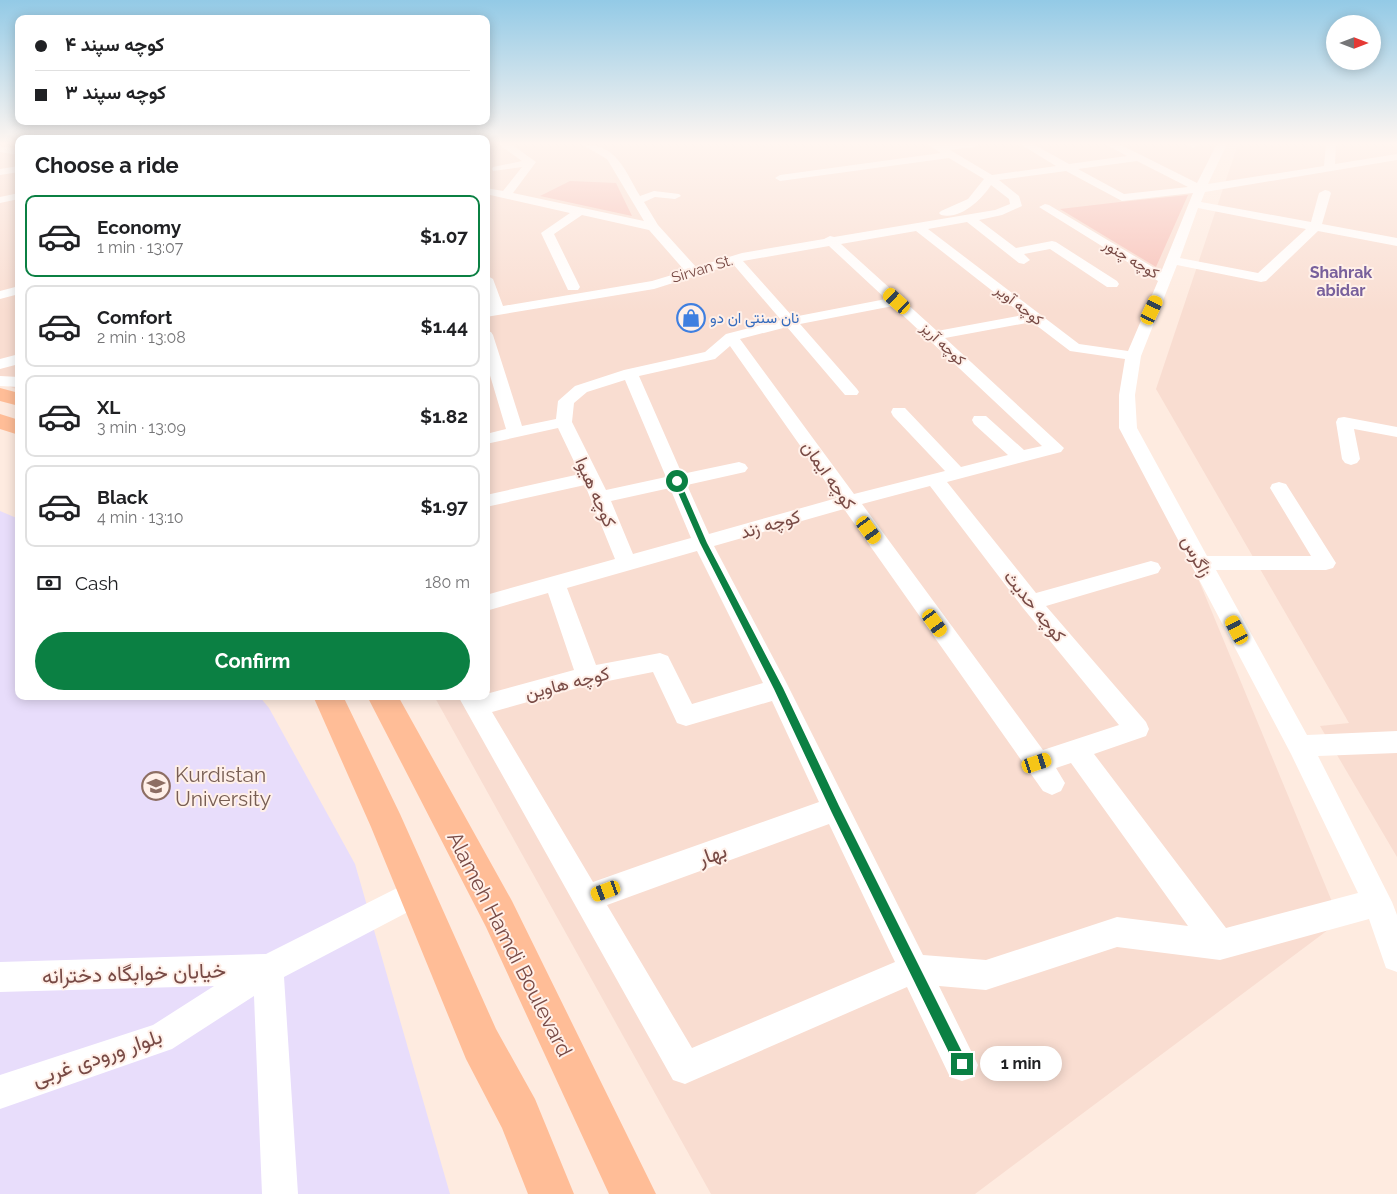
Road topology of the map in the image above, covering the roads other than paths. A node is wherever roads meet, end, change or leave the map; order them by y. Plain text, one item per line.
1 (523, 200) edge
2 (639, 200) edge
3 (975, 200) edge
4 (1015, 200) edge
5 (1197, 200) edge
6 (1213, 200) edge
7 (1323, 200) edge
8 (636, 201) joint
9 (1045, 207) dead end
10 (580, 211) junction
11 (969, 218) junction
12 (917, 226) junction
13 (1316, 226) junction
14 (653, 227) junction
15 (830, 240) junction
16 (1397, 242) edge
17 (1014, 252) junction
18 (735, 259) junction
19 (1173, 260) junction
20 (1025, 261) dead end
21 (692, 271) junction
22 (1165, 280) junction
23 (1112, 284) dead end
24 (573, 287) dead end
25 (15, 291) edge
26 (0, 295) edge
27 (897, 301) junction
28 (492, 312) edge
29 (1033, 317) junction
30 (790, 322) junction
31 (934, 336) junction
32 (731, 337) junction
33 (490, 349) edge
34 (1133, 356) junction
35 (15, 360) edge
36 (0, 364) edge
37 (630, 373) junction
38 (0, 382) edge
39 (15, 382) edge
40 (851, 392) dead end
41 (0, 394) edge
42 (15, 399) edge
43 (898, 412) dead end
44 (980, 420) dead end
45 (0, 421) edge
46 (564, 422) junction
47 (15, 427) edge
48 (515, 432) junction
49 (1397, 432) edge
50 (490, 438) edge
51 (1054, 448) joint
52 (1021, 457) junction
53 (1351, 459) dead end
54 (739, 468) dead end
55 (958, 474) junction
56 (591, 478) junction
57 (935, 480) junction
58 (677, 481) junction
59 (1279, 488) dead end
60 (600, 497) junction
61 (490, 500) edge
62 (848, 502) junction
63 (703, 543) junction
64 (1201, 563) junction
65 (627, 564) junction
66 (1151, 568) dead end
67 (555, 583) junction
68 (490, 602) edge
69 (1031, 602) junction
70 (588, 676) junction
71 (778, 688) junction
72 (490, 698) edge
73 (338, 700) edge
74 (384, 700) edge
75 (473, 702) edge
76 (1397, 742) edge
77 (1300, 746) junction
78 (1076, 750) junction
79 (1037, 763) junction
80 (1052, 783) dead end
81 (835, 810) junction
82 (415, 893) junction
83 (588, 898) junction
84 (1378, 902) junction
85 (1220, 945) junction
86 (1397, 957) edge
87 (268, 968) junction
88 (914, 968) junction
89 (0, 977) edge
90 (962, 1064) dead end
91 (0, 1092) edge
92 (280, 1194) edge
93 (551, 1194) edge
94 (633, 1194) edge

1 - 10 street
2 - 8 street
3 - 12 street, Sirvan St.
4 - 11 street, Sirvan St.
5 - 19 street, زاگرس
6 - 13 street
7 - 13 street
8 - 14 street
9 - 22 street, کوچه چنور
10 - 14 street
10 - 24 street
11 - 12 street, Sirvan St.
11 - 17 street
12 - 15 street, Sirvan St.
12 - 29 street, کوچه آویر
13 - 16 street
13 - 19 street
14 - 21 street
15 - 18 street, Sirvan St.
15 - 27 street, کوچه آریز
17 - 20 street
17 - 23 street
18 - 21 street, Sirvan St.
18 - 30 street
19 - 22 street, زاگرس
21 - 28 street, Sirvan St.
22 - 34 street, زاگرس
25 - 26 street
27 - 30 street
27 - 31 street, کوچه آریز
29 - 31 street
29 - 34 street, کوچه آویر
30 - 32 street
30 - 40 street
31 - 51 street, کوچه آریز
32 - 37 street
32 - 62 street, کوچه ایمان
33 - 48 street
34 - 64 street, زاگرس
35 - 36 street
37 - 46 street
37 - 58 street
38 - 39 street
41 - 42 main road
43 - 55 street
44 - 52 street
45 - 47 main road
46 - 48 street
46 - 56 street, کوچه هیوا
48 - 50 street
49 - 53 street
51 - 52 street, کوچه زند
52 - 55 street, کوچه زند
54 - 58 street
55 - 57 street, کوچه زند
56 - 60 street, کوچه هیوا
56 - 61 street
57 - 62 street, کوچه زند
57 - 69 street, کوچه حدیث
58 - 60 street
58 - 63 street
59 - 64 street
60 - 65 street, کوچه هیوا
62 - 63 street, کوچه زند
62 - 79 street, کوچه ایمان
63 - 65 street, کوچه زند
63 - 71 street
64 - 77 street, زاگرس
65 - 67 street, کوچه زند
66 - 69 street
67 - 68 street, کوچه زند
67 - 70 street
69 - 78 street, کوچه حدیث
70 - 71 street, کوچه هاوین
70 - 72 street, کوچه هاوین
71 - 81 street
73 - 82 main road
74 - 94 main road, Alameh Hamdi Boulevard
75 - 83 street
76 - 77 street
77 - 84 street, زاگرس
78 - 79 street
78 - 85 street
79 - 80 street, کوچه ایمان
81 - 83 street, بهار
81 - 88 street
82 - 87 street, بلوار ورودی غربی
82 - 93 main road
83 - 88 street
84 - 85 street
84 - 86 street, زاگرس
85 - 88 street
87 - 89 street, خیابان خوابگاه دخترانه
87 - 91 street, بلوار ورودی غربی
87 - 92 street
88 - 90 street

